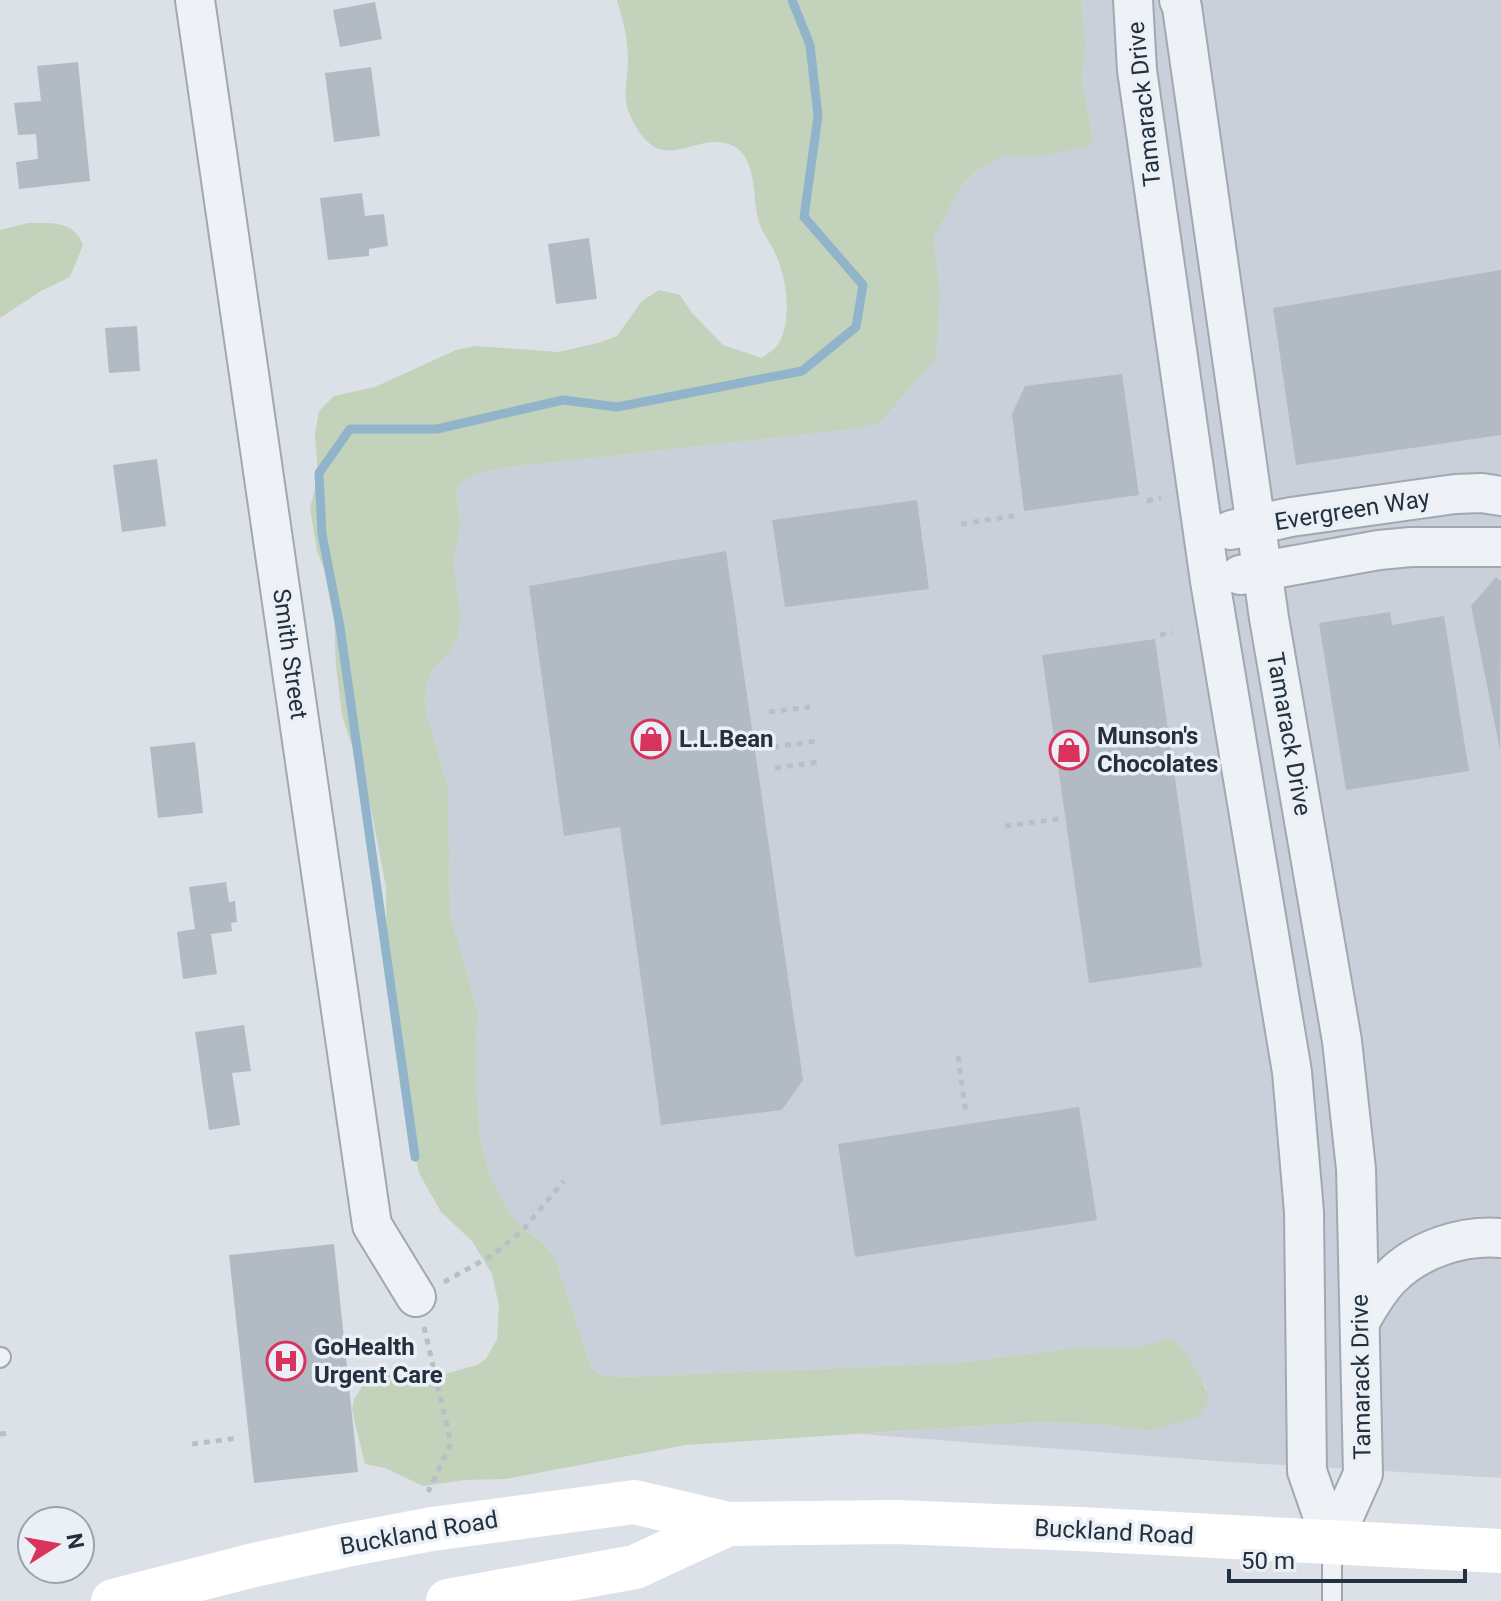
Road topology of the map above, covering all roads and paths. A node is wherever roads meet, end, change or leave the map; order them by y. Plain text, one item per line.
1 (195, 0) edge
2 (1133, 0) edge
3 (1179, 0) edge
4 (1209, 200) junction
5 (1156, 207) junction
6 (1501, 496) edge
7 (1161, 498) dead end
8 (1147, 501) dead end
9 (1019, 515) dead end
10 (961, 524) dead end
11 (1255, 525) junction
12 (1203, 537) junction
13 (1501, 547) edge
14 (1262, 570) junction
15 (1210, 581) junction
16 (1173, 633) dead end
17 (1160, 635) dead end
18 (810, 707) dead end
19 (769, 712) dead end
20 (816, 741) dead end
21 (773, 747) dead end
22 (819, 762) dead end
23 (775, 768) dead end
24 (1059, 819) dead end
25 (1005, 826) dead end
26 (958, 1056) dead end
27 (966, 1114) dead end
28 (564, 1181) dead end
29 (1501, 1238) edge
30 (416, 1297) junction
31 (1361, 1320) junction
32 (10, 1433) dead end
33 (0, 1434) edge
34 (238, 1438) dead end
35 (192, 1444) dead end
36 (425, 1498) dead end
37 (728, 1524) junction
38 (1332, 1543) junction
39 (1501, 1551) edge
40 (125, 1599) edge
41 (448, 1601) edge
42 (1332, 1601) edge

1 - 30 street, Smith Street
2 - 5 street, Tamarack Drive
3 - 4 street, Tamarack Drive
4 - 5 street, Tamarack Drive
4 - 11 street, Tamarack Drive
5 - 12 street, Tamarack Drive
6 - 11 street, Evergreen Way
7 - 8 path
9 - 10 path
11 - 12 street, Evergreen Way
11 - 14 street, Tamarack Drive
12 - 15 street, Tamarack Drive
13 - 14 street, Evergreen Way
14 - 15 street, Evergreen Way
14 - 31 street, Tamarack Drive
15 - 38 street, Tamarack Drive
16 - 17 path
18 - 19 path
20 - 21 path
22 - 23 path
24 - 25 path
26 - 27 path
28 - 30 path
29 - 31 street
30 - 36 path
31 - 38 street, Tamarack Drive
32 - 33 path
34 - 35 path
37 - 38 main road, Buckland Road
37 - 40 main road, Buckland Road
37 - 41 main road, Buckland Road
38 - 39 main road, Buckland Road
38 - 42 lane

